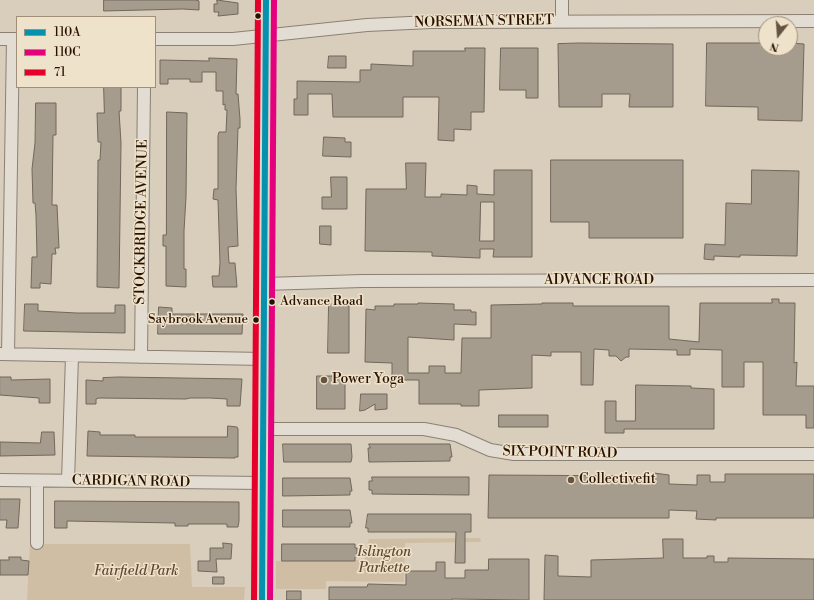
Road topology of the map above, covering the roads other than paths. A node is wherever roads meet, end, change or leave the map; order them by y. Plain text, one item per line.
1 (266, 0) edge
2 (562, 0) edge
3 (562, 21) junction
4 (814, 21) edge
5 (266, 35) junction
6 (0, 39) edge
7 (15, 39) edge
8 (156, 39) edge
9 (144, 88) edge
10 (5, 224) edge
11 (814, 280) edge
12 (264, 284) junction
13 (4, 354) edge
14 (72, 356) junction
15 (141, 357) junction
16 (263, 359) junction
17 (262, 429) junction
18 (814, 454) edge
19 (0, 480) edge
20 (37, 480) junction
21 (68, 481) junction
22 (262, 483) junction
23 (36, 543) dead end
24 (262, 600) edge

1 - 5 main road
2 - 3 street
3 - 4 street, NORSEMAN STREET
3 - 5 street, NORSEMAN STREET
5 - 8 street, NORSEMAN STREET
5 - 12 main road
6 - 7 street
7 - 10 street
9 - 15 street, STOCKBRIDGE AVENUE
10 - 13 street
11 - 12 street, ADVANCE ROAD
12 - 16 main road
13 - 14 street
14 - 15 street
14 - 21 street
15 - 16 street
16 - 17 main road
17 - 18 street, SIX POINT ROAD
17 - 22 main road
19 - 20 street, CARDIGAN ROAD
20 - 21 street, CARDIGAN ROAD
20 - 23 street
21 - 22 street, CARDIGAN ROAD
22 - 24 main road

